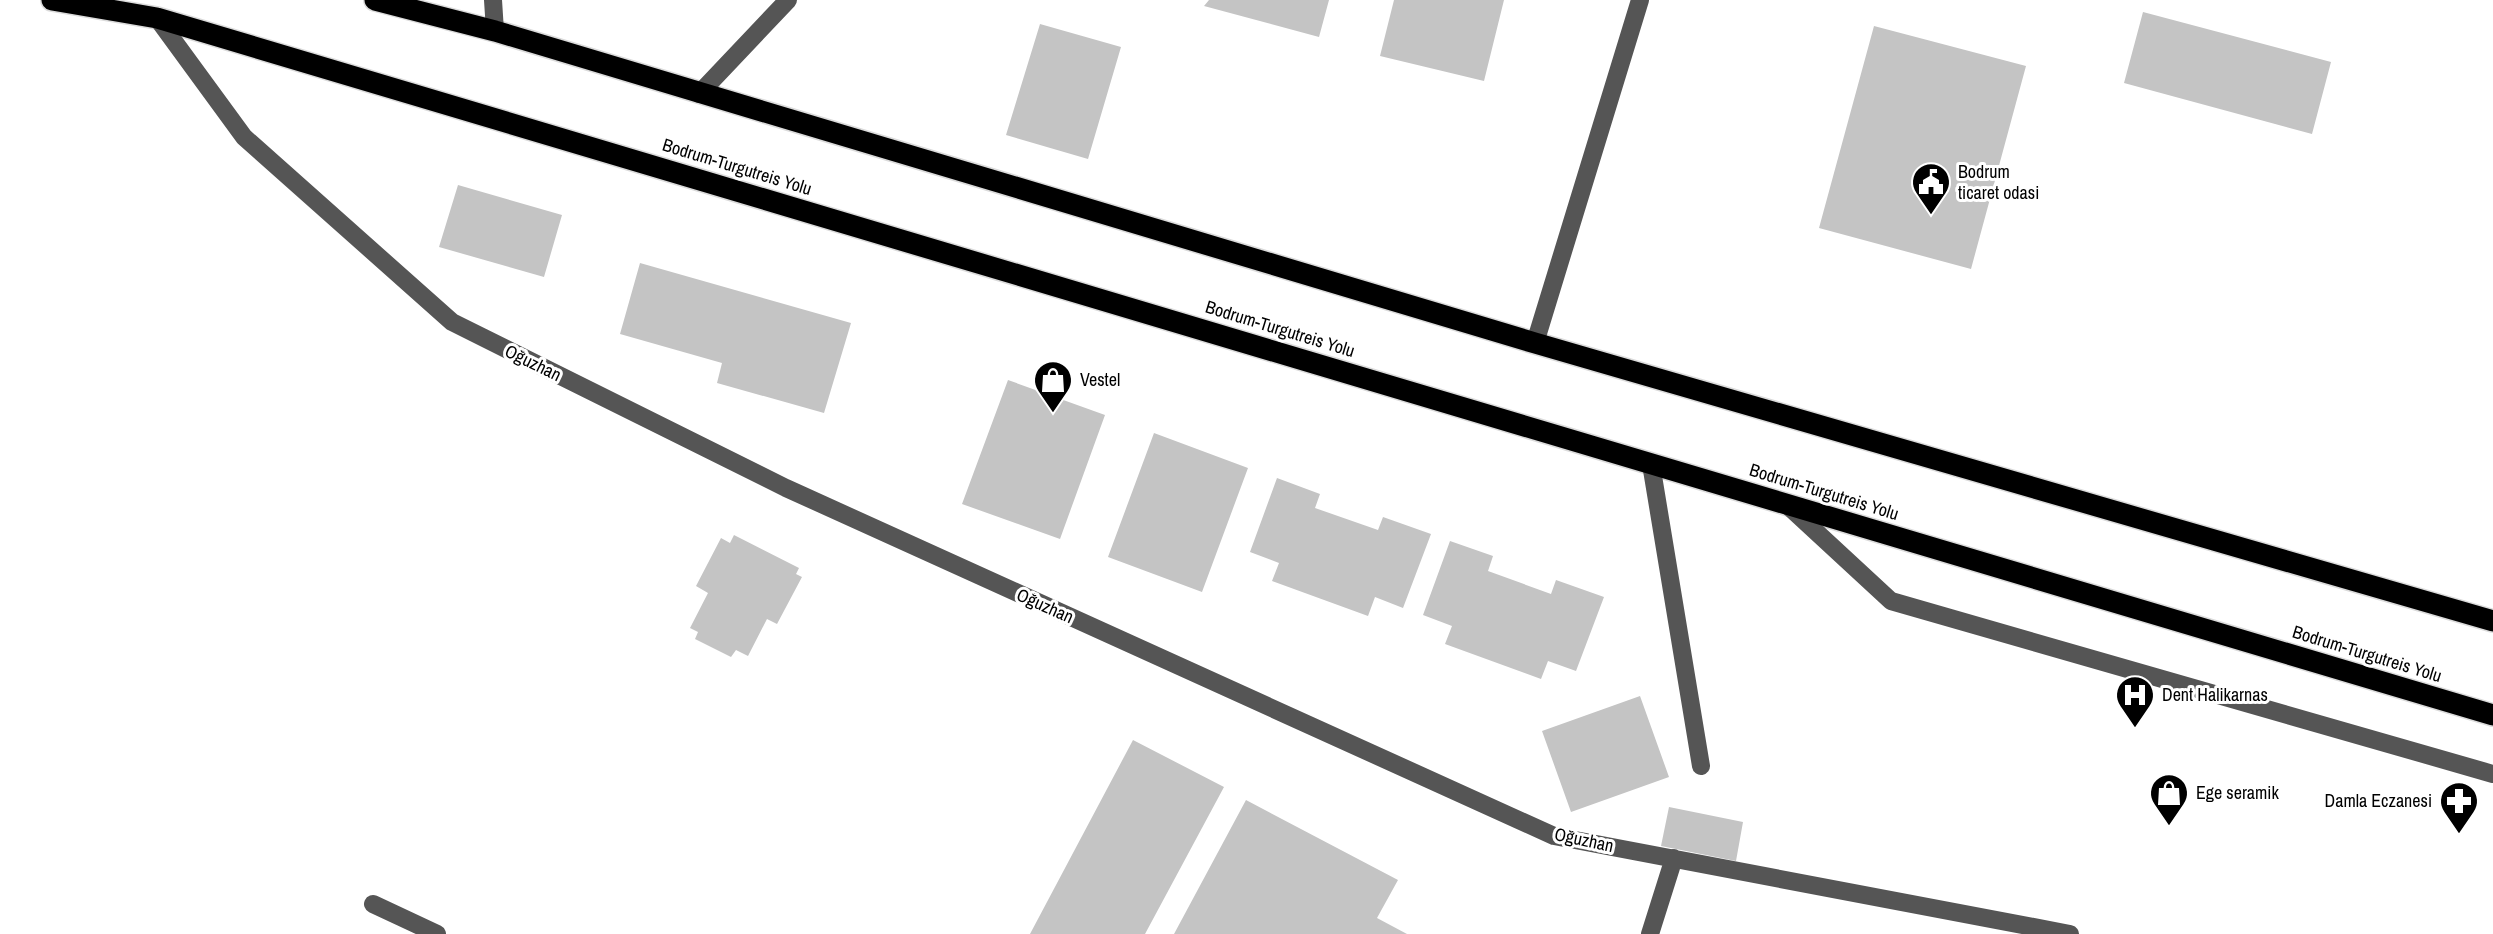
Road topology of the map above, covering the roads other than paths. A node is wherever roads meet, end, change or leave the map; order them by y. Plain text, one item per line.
1 (52, 0) edge
2 (375, 0) edge
3 (493, 0) edge
4 (788, 0) edge
5 (1640, 0) edge
6 (157, 18) junction
7 (495, 31) junction
8 (699, 94) junction
9 (1535, 343) junction
10 (1651, 464) junction
11 (1786, 505) junction
12 (2493, 621) edge
13 (2493, 715) edge
14 (1701, 766) dead end
15 (2493, 774) edge
16 (1674, 858) junction
17 (373, 904) dead end
18 (437, 934) edge
19 (1650, 934) edge
20 (2070, 934) edge

1 - 6 highway, Bodrum-Turgutreis Yolu
2 - 7 highway
3 - 7 street
4 - 8 street
5 - 9 street
6 - 10 highway, Bodrum-Turgutreis Yolu
6 - 16 street, Oğuzhan
7 - 8 highway
8 - 9 highway
9 - 12 highway
10 - 11 highway, Bodrum-Turgutreis Yolu
10 - 14 street
11 - 13 highway, Bodrum-Turgutreis Yolu
11 - 15 street
16 - 19 street
16 - 20 street, Oğuzhan
17 - 18 street

